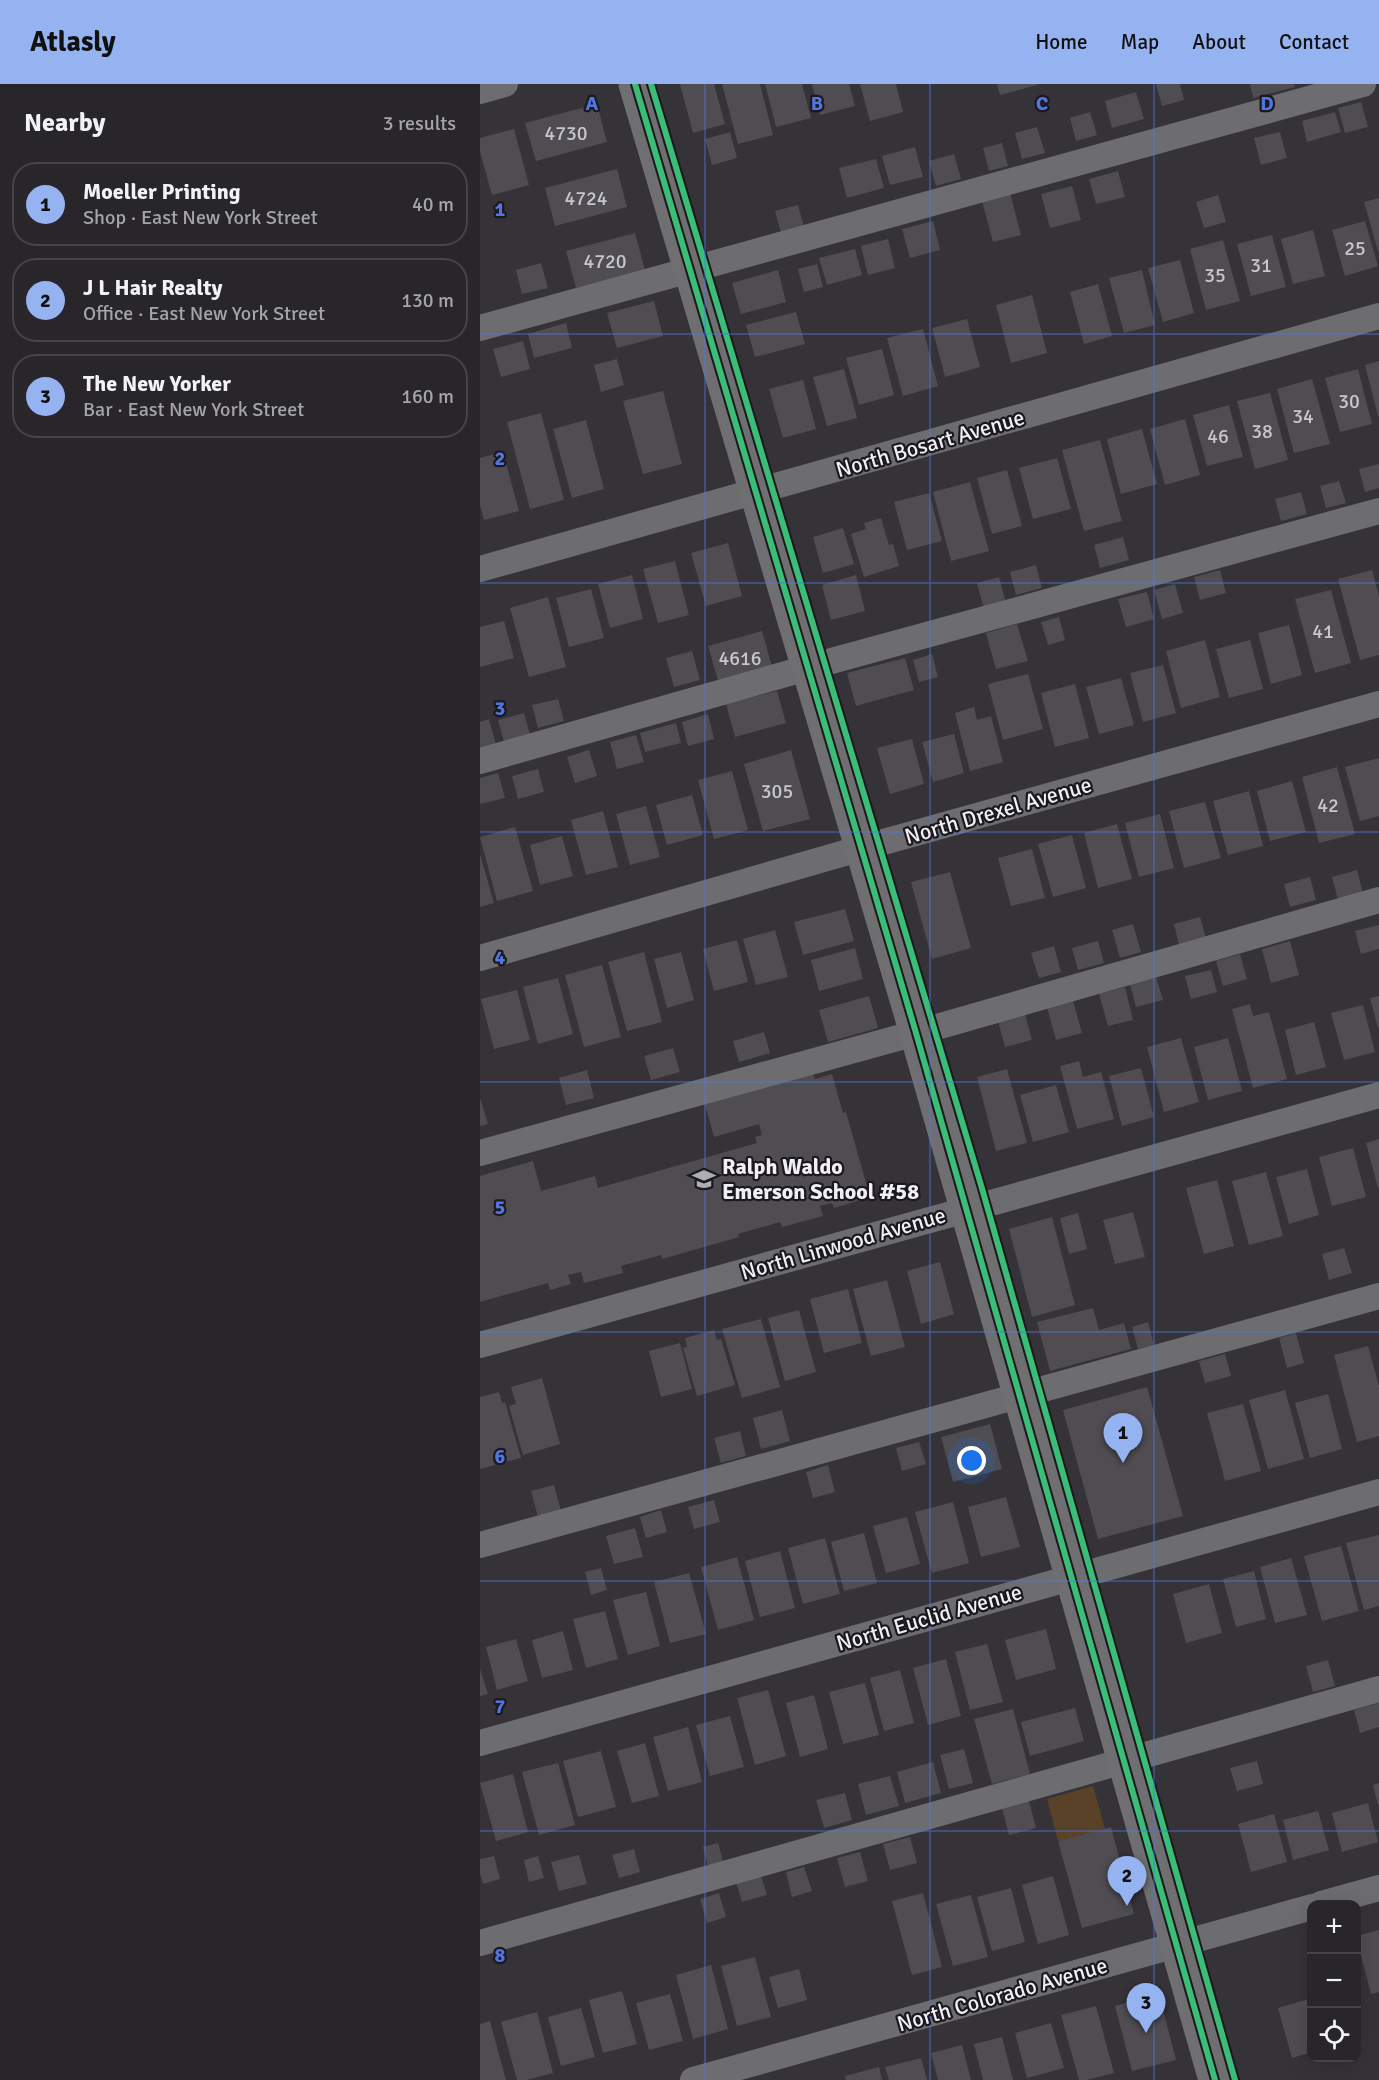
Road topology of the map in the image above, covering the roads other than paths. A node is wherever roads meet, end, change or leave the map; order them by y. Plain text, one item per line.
1 (505, 84) edge
2 (634, 84) edge
3 (1363, 84) edge
4 (480, 91) edge
5 (690, 269) junction
6 (1379, 316) edge
7 (480, 328) edge
8 (757, 492) junction
9 (1379, 511) edge
10 (480, 569) edge
11 (809, 668) junction
12 (1379, 704) edge
13 (480, 761) edge
14 (862, 848) junction
15 (1379, 900) edge
16 (480, 958) edge
17 (916, 1033) junction
18 (1379, 1095) edge
19 (480, 1153) edge
20 (966, 1209) junction
21 (1379, 1296) edge
22 (480, 1345) edge
23 (1020, 1395) junction
24 (1379, 1492) edge
25 (480, 1545) edge
26 (1072, 1578) junction
27 (1379, 1689) edge
28 (480, 1743) edge
29 (1124, 1761) junction
30 (1379, 1888) edge
31 (1338, 1900) edge
32 (1307, 1908) edge
33 (480, 1943) edge
34 (1175, 1945) junction
35 (693, 2080) edge
36 (1215, 2080) edge

1 - 4 street
2 - 5 main road
3 - 5 street
5 - 7 street
5 - 8 main road
6 - 8 street, North Bosart Avenue
8 - 10 street, North Bosart Avenue
8 - 11 main road
9 - 11 street
11 - 13 street
11 - 14 main road
12 - 14 street, North Drexel Avenue
14 - 16 street, North Drexel Avenue
14 - 17 main road
15 - 17 street
17 - 19 street
17 - 20 main road
18 - 20 street, North Linwood Avenue
20 - 22 street, North Linwood Avenue
20 - 23 main road
21 - 23 street
23 - 25 street
23 - 26 main road
24 - 26 street, North Euclid Avenue
26 - 28 street, North Euclid Avenue
26 - 29 main road
27 - 29 street
29 - 33 street
29 - 34 main road
30 - 31 street
32 - 34 street, North Colorado Avenue
34 - 35 street, North Colorado Avenue
34 - 36 main road

